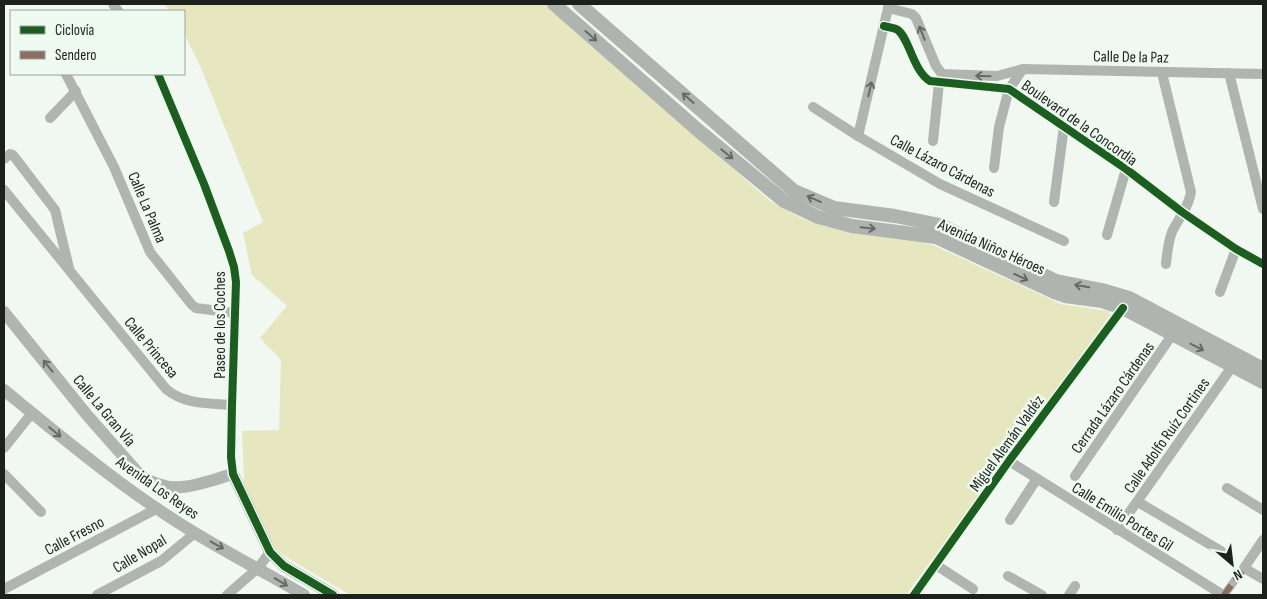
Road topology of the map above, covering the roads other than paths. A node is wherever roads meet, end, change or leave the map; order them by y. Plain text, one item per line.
1 (554, 4) edge
2 (579, 4) edge
3 (889, 6) edge
4 (884, 26) junction
5 (1023, 69) junction
6 (1162, 72) junction
7 (1229, 73) junction
8 (1263, 74) edge
9 (67, 75) edge
10 (158, 75) edge
11 (939, 83) junction
12 (1009, 89) junction
13 (76, 90) junction
14 (813, 107) dead end
15 (50, 118) dead end
16 (711, 118) junction
17 (1064, 126) junction
18 (700, 131) junction
19 (858, 136) junction
20 (933, 141) dead end
21 (4, 159) edge
22 (994, 168) dead end
23 (1126, 169) junction
24 (4, 190) edge
25 (1054, 202) dead end
26 (1263, 209) edge
27 (1182, 212) junction
28 (1107, 235) dead end
29 (1064, 241) dead end
30 (1236, 249) junction
31 (1166, 264) dead end
32 (1263, 264) edge
33 (69, 271) junction
34 (1220, 292) dead end
35 (1123, 308) junction
36 (4, 312) edge
37 (235, 313) junction
38 (1172, 335) junction
39 (1236, 361) junction
40 (1263, 369) edge
41 (1263, 382) edge
42 (4, 390) edge
43 (232, 406) junction
44 (32, 413) junction
45 (4, 448) edge
46 (1009, 462) junction
47 (4, 474) edge
48 (233, 474) junction
49 (1075, 476) dead end
50 (1036, 480) junction
51 (1228, 488) dead end
52 (1138, 502) junction
53 (158, 508) junction
54 (1263, 510) edge
55 (41, 512) dead end
56 (1010, 520) dead end
57 (1118, 530) junction
58 (195, 533) junction
59 (1263, 540) edge
60 (1221, 551) dead end
61 (270, 552) junction
62 (936, 565) junction
63 (258, 568) junction
64 (1244, 568) junction
65 (1008, 576) dead end
66 (1263, 578) edge
67 (5, 584) edge
68 (973, 589) dead end
69 (97, 595) edge
70 (227, 595) edge
71 (304, 595) edge
72 (333, 595) edge
73 (914, 595) edge
74 (1042, 595) edge
75 (1224, 595) edge

1 -> 18 main road, Avenida Niños Héroes
16 -> 2 main road, Avenida Niños Héroes
3 - 4 street
5 -> 3 street, Boulevard de la Concordia
4 - 11 street, Boulevard de la Concordia
19 -> 4 street
5 - 6 street, Calle De la Paz
5 - 12 street
6 - 7 street, Calle De la Paz
6 - 27 street
7 - 8 street, Calle De la Paz
7 - 26 street
9 - 13 street, Calle La Palma
10 - 37 street, Paseo de los Coches
11 - 12 street, Boulevard de la Concordia
11 - 20 street
12 - 17 street, Boulevard de la Concordia
12 - 22 street
13 - 15 street
13 - 37 street, Calle La Palma
14 - 19 street, Calle Lázaro Cárdenas
16 - 18 street
39 -> 16 main road, Avenida Niños Héroes
17 - 23 street, Boulevard de la Concordia
17 - 25 street
18 -> 35 main road, Avenida Niños Héroes
19 - 29 street, Calle Lázaro Cárdenas
21 - 33 street, Calle Princesa
23 - 27 street, Boulevard de la Concordia
23 - 28 street
24 - 33 street, Calle Princesa
27 - 30 street, Boulevard de la Concordia
27 - 31 street
30 - 32 street, Boulevard de la Concordia
30 - 34 street
33 - 43 street, Calle Princesa
35 - 38 main road, Avenida Niños Héroes
35 - 46 street, Miguel Alemán Valdéz
48 -> 36 street, Calle La Gran Vía
37 - 43 street, Paseo de los Coches
38 -> 39 main road, Avenida Niños Héroes
38 - 49 street, Cerrada Lázaro Cárdenas
39 - 40 main road, Avenida Niños Héroes
39 - 41 main road, Avenida Niños Héroes
39 - 52 street, Calle Adolfo Ruíz Cortines
42 - 44 street, Avenida Los Reyes
43 - 48 street, Paseo de los Coches
44 - 45 street
44 -> 53 street, Avenida Los Reyes
46 - 50 street, Calle Emilio Portes Gil
46 - 62 street, Miguel Alemán Valdéz
47 - 55 street
48 - 61 street, Paseo de los Coches
50 - 56 street
50 - 57 street, Calle Emilio Portes Gil
51 - 54 street
52 - 57 street, Calle Adolfo Ruíz Cortines
52 - 60 street
53 - 58 street, Avenida Los Reyes
53 - 67 street, Calle Fresno
57 - 75 street, Calle Emilio Portes Gil
58 -> 63 street, Avenida Los Reyes
58 - 69 street, Calle Nopal
59 - 64 street
61 - 63 street
61 - 72 street
62 - 68 street
62 - 73 street, Miguel Alemán Valdéz
63 - 70 street
63 -> 71 street, Avenida Los Reyes
64 - 66 street
64 - 75 street
65 - 74 street

